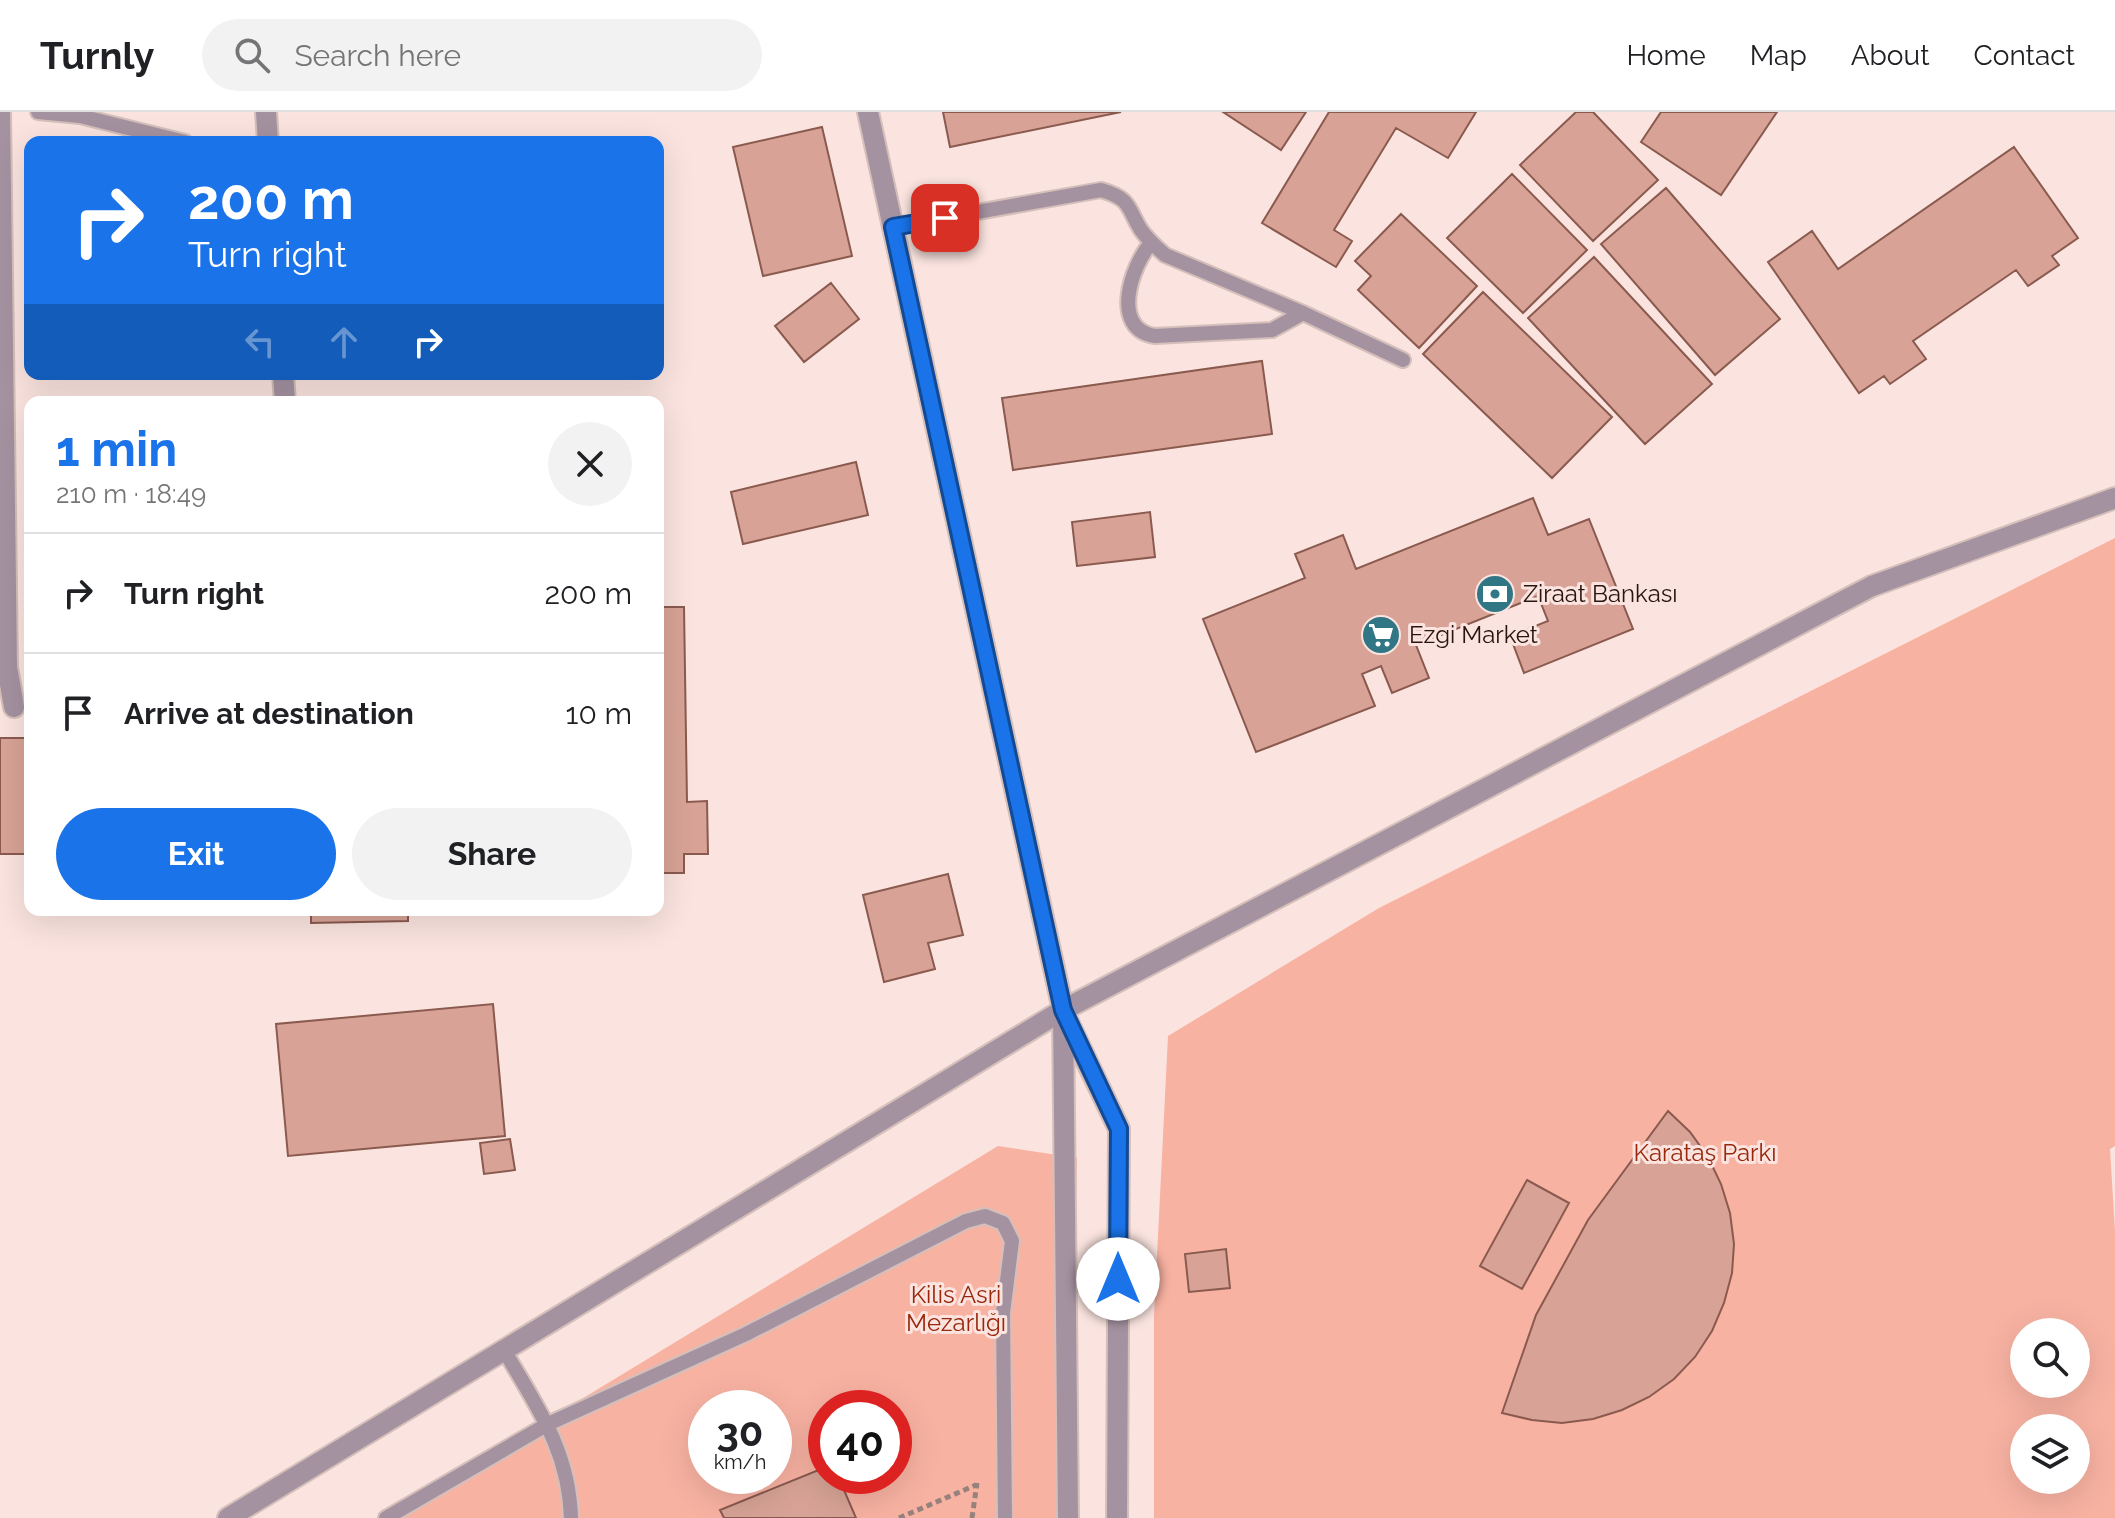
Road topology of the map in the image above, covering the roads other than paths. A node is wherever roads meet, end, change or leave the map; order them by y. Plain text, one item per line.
1 (0, 112) edge
2 (38, 112) edge
3 (266, 112) edge
4 (868, 112) edge
5 (161, 136) edge
6 (268, 136) edge
7 (893, 227) junction
8 (1151, 243) junction
9 (1303, 313) junction
10 (1403, 360) dead end
11 (2115, 498) edge
12 (15, 706) edge
13 (1063, 1010) junction
14 (504, 1350) junction
15 (548, 1424) junction
16 (228, 1518) edge
17 (386, 1518) edge
18 (571, 1518) edge
19 (1005, 1518) edge
20 (1068, 1518) edge
21 (1117, 1518) edge

1 - 12 street
2 - 5 lane
3 - 6 street
4 - 7 street
7 - 8 lane
7 - 13 street
8 - 9 lane
8 - 9 lane
9 - 10 lane
11 - 13 street
13 - 14 street
13 - 20 street
13 - 21 street
14 - 15 lane
14 - 16 street
15 - 17 lane
15 - 18 lane
15 - 19 lane

